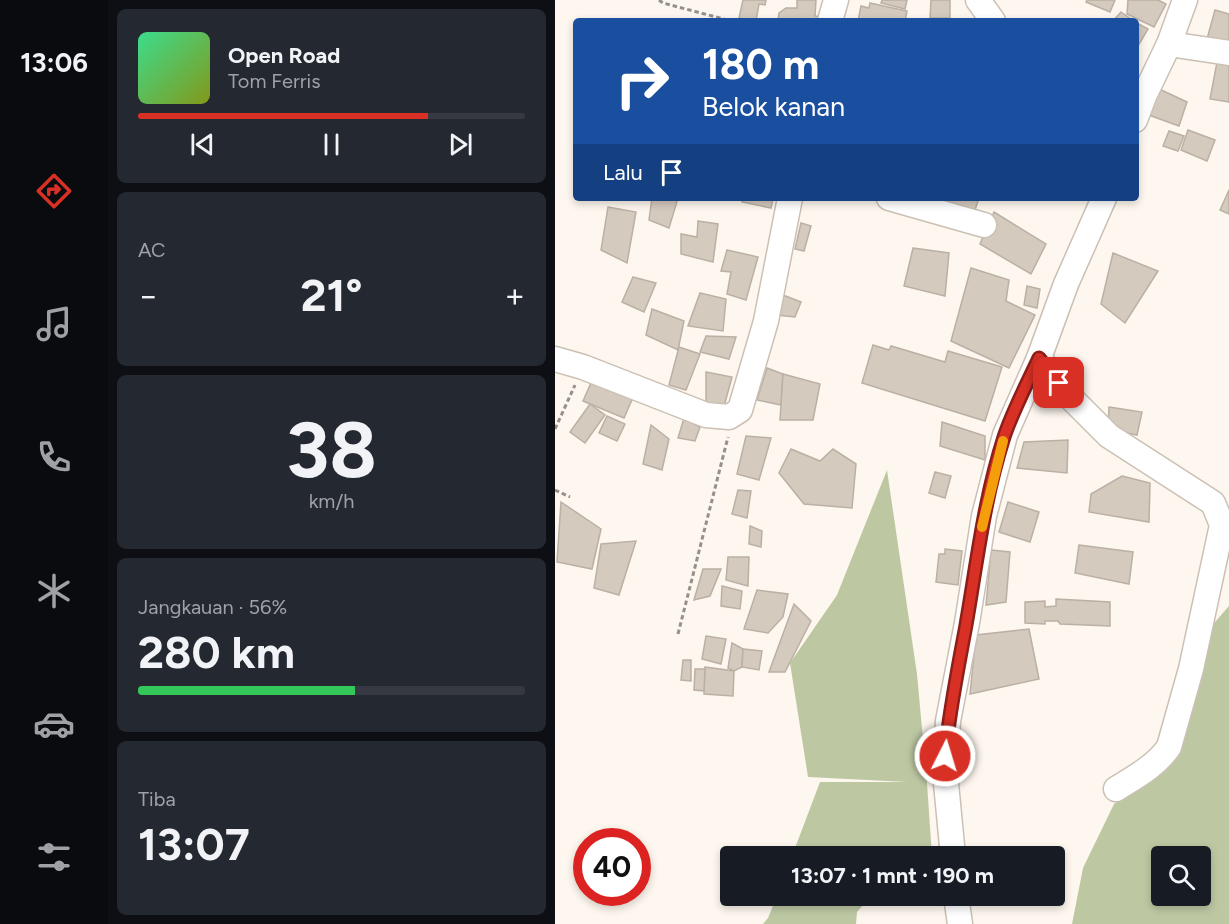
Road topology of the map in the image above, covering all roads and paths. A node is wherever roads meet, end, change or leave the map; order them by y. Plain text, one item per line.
1 (659, 0) edge
2 (836, 0) edge
3 (978, 0) edge
4 (1185, 0) edge
5 (720, 18) edge
6 (831, 18) edge
7 (991, 18) edge
8 (1169, 44) junction
9 (1229, 53) edge
10 (1140, 93) edge
11 (789, 201) edge
12 (900, 201) edge
13 (1103, 201) edge
14 (984, 225) dead end
15 (1039, 358) junction
16 (555, 359) edge
17 (583, 367) junction
18 (555, 429) edge
19 (725, 445) dead end
20 (555, 490) edge
21 (570, 497) dead end
22 (678, 634) dead end
23 (1116, 789) dead end
24 (952, 846) edge
25 (957, 906) edge
26 (960, 924) edge

1 - 5 path
2 - 6 street
3 - 7 street
4 - 8 street
8 - 9 street
8 - 10 street
11 - 17 street
12 - 14 street
13 - 15 street
15 - 23 street
15 - 24 street
16 - 17 street
17 - 18 path
19 - 22 path
20 - 21 path
25 - 26 street

